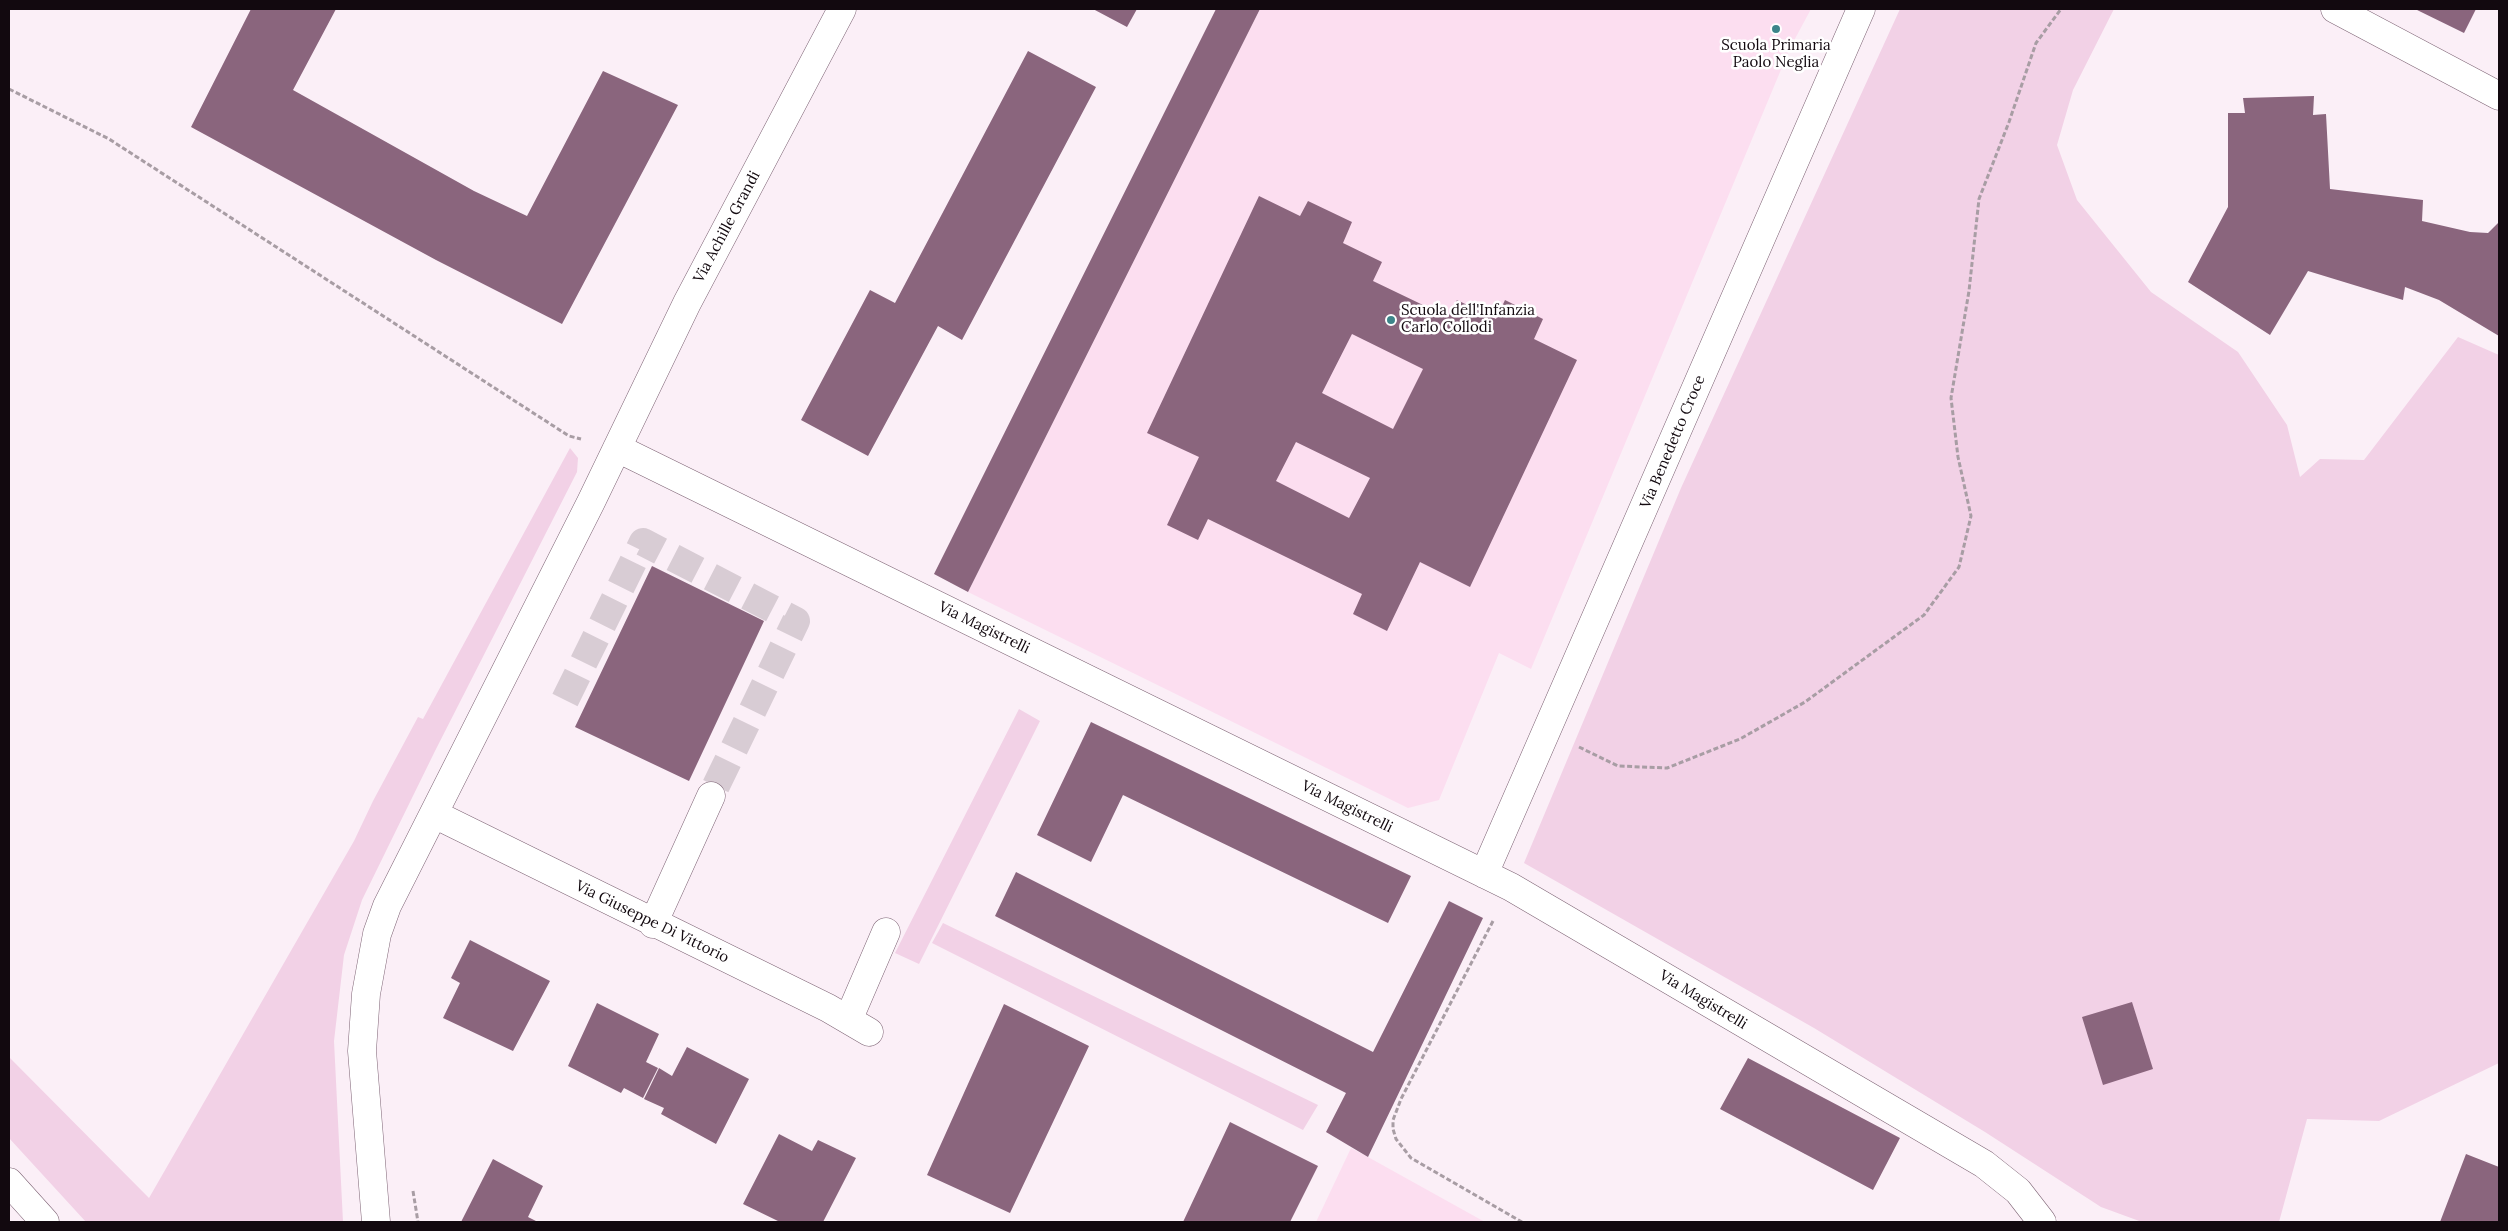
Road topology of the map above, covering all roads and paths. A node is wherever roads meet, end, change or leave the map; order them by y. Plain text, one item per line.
1 (842, 9) edge
2 (1861, 9) edge
3 (2061, 9) edge
4 (2335, 9) edge
5 (9, 89) edge
6 (2499, 96) edge
7 (617, 448) junction
8 (1545, 735) junction
9 (711, 796) tunnel mouth
10 (434, 814) junction
11 (1484, 874) junction
12 (1511, 887) junction
13 (653, 924) junction
14 (886, 932) dead end
15 (9, 1182) edge
16 (45, 1222) edge
17 (376, 1222) edge
18 (1522, 1222) edge
19 (2042, 1222) edge

1 - 7 street, Via Achille Grandi
2 - 8 street, Via Benedetto Croce
3 - 8 path
4 - 6 street
5 - 7 path
7 - 10 street
7 - 11 street, Via Magistrelli
8 - 11 street, Via Benedetto Croce
9 - 13 street
10 - 13 street, Via Giuseppe Di Vittorio
10 - 17 street
11 - 12 street, Via Magistrelli
12 - 18 path
12 - 19 street, Via Magistrelli
13 - 14 street, Via Giuseppe Di Vittorio
15 - 16 street

